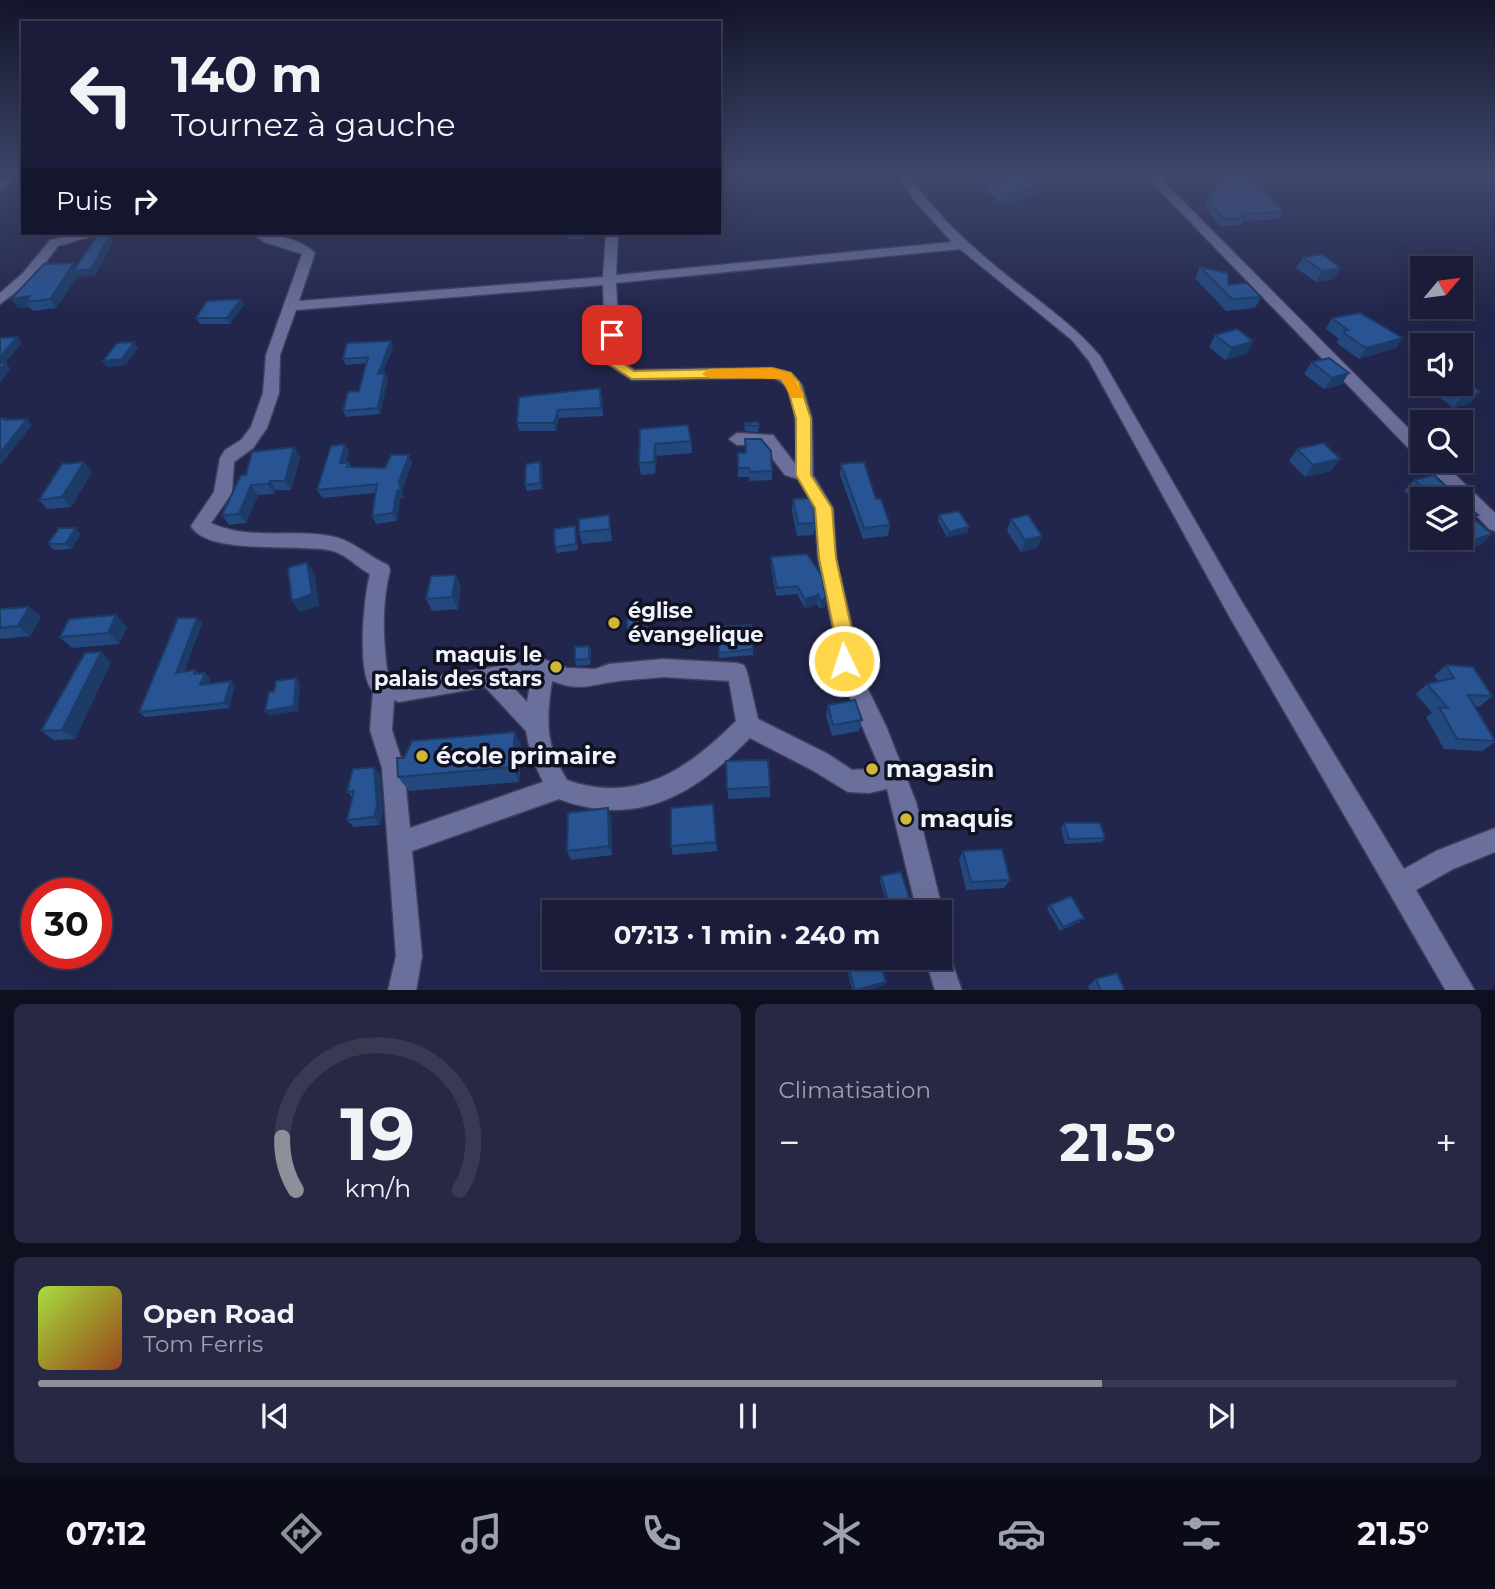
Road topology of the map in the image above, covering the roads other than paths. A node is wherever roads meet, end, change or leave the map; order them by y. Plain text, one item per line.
1 (940, 220) edge
2 (1194, 220) edge
3 (89, 235) edge
4 (260, 235) edge
5 (612, 235) edge
6 (965, 245) junction
7 (609, 280) junction
8 (0, 300) edge
9 (290, 306) junction
10 (737, 439) dead end
11 (1410, 440) edge
12 (1442, 473) edge
13 (804, 475) junction
14 (1495, 524) edge
15 (543, 668) junction
16 (489, 677) junction
17 (384, 688) junction
18 (535, 725) junction
19 (747, 725) junction
20 (893, 776) junction
21 (559, 788) junction
22 (1495, 841) edge
23 (401, 843) junction
24 (1399, 886) junction
25 (927, 900) edge
26 (942, 970) edge
27 (402, 990) edge
28 (949, 990) edge
29 (1462, 990) edge

1 - 6 street
2 - 11 street
3 - 8 street
4 - 9 street
5 - 7 street
6 - 7 street
6 - 24 street
7 - 9 street
7 - 13 street
9 - 17 street
10 - 13 street
12 - 14 street
13 - 20 street
15 - 16 street
15 - 18 street
15 - 19 street
16 - 17 street
16 - 18 street
17 - 23 street
18 - 21 street
19 - 20 street
19 - 21 street
20 - 25 street
21 - 23 street
22 - 24 street
23 - 27 street
24 - 29 street
26 - 28 street

